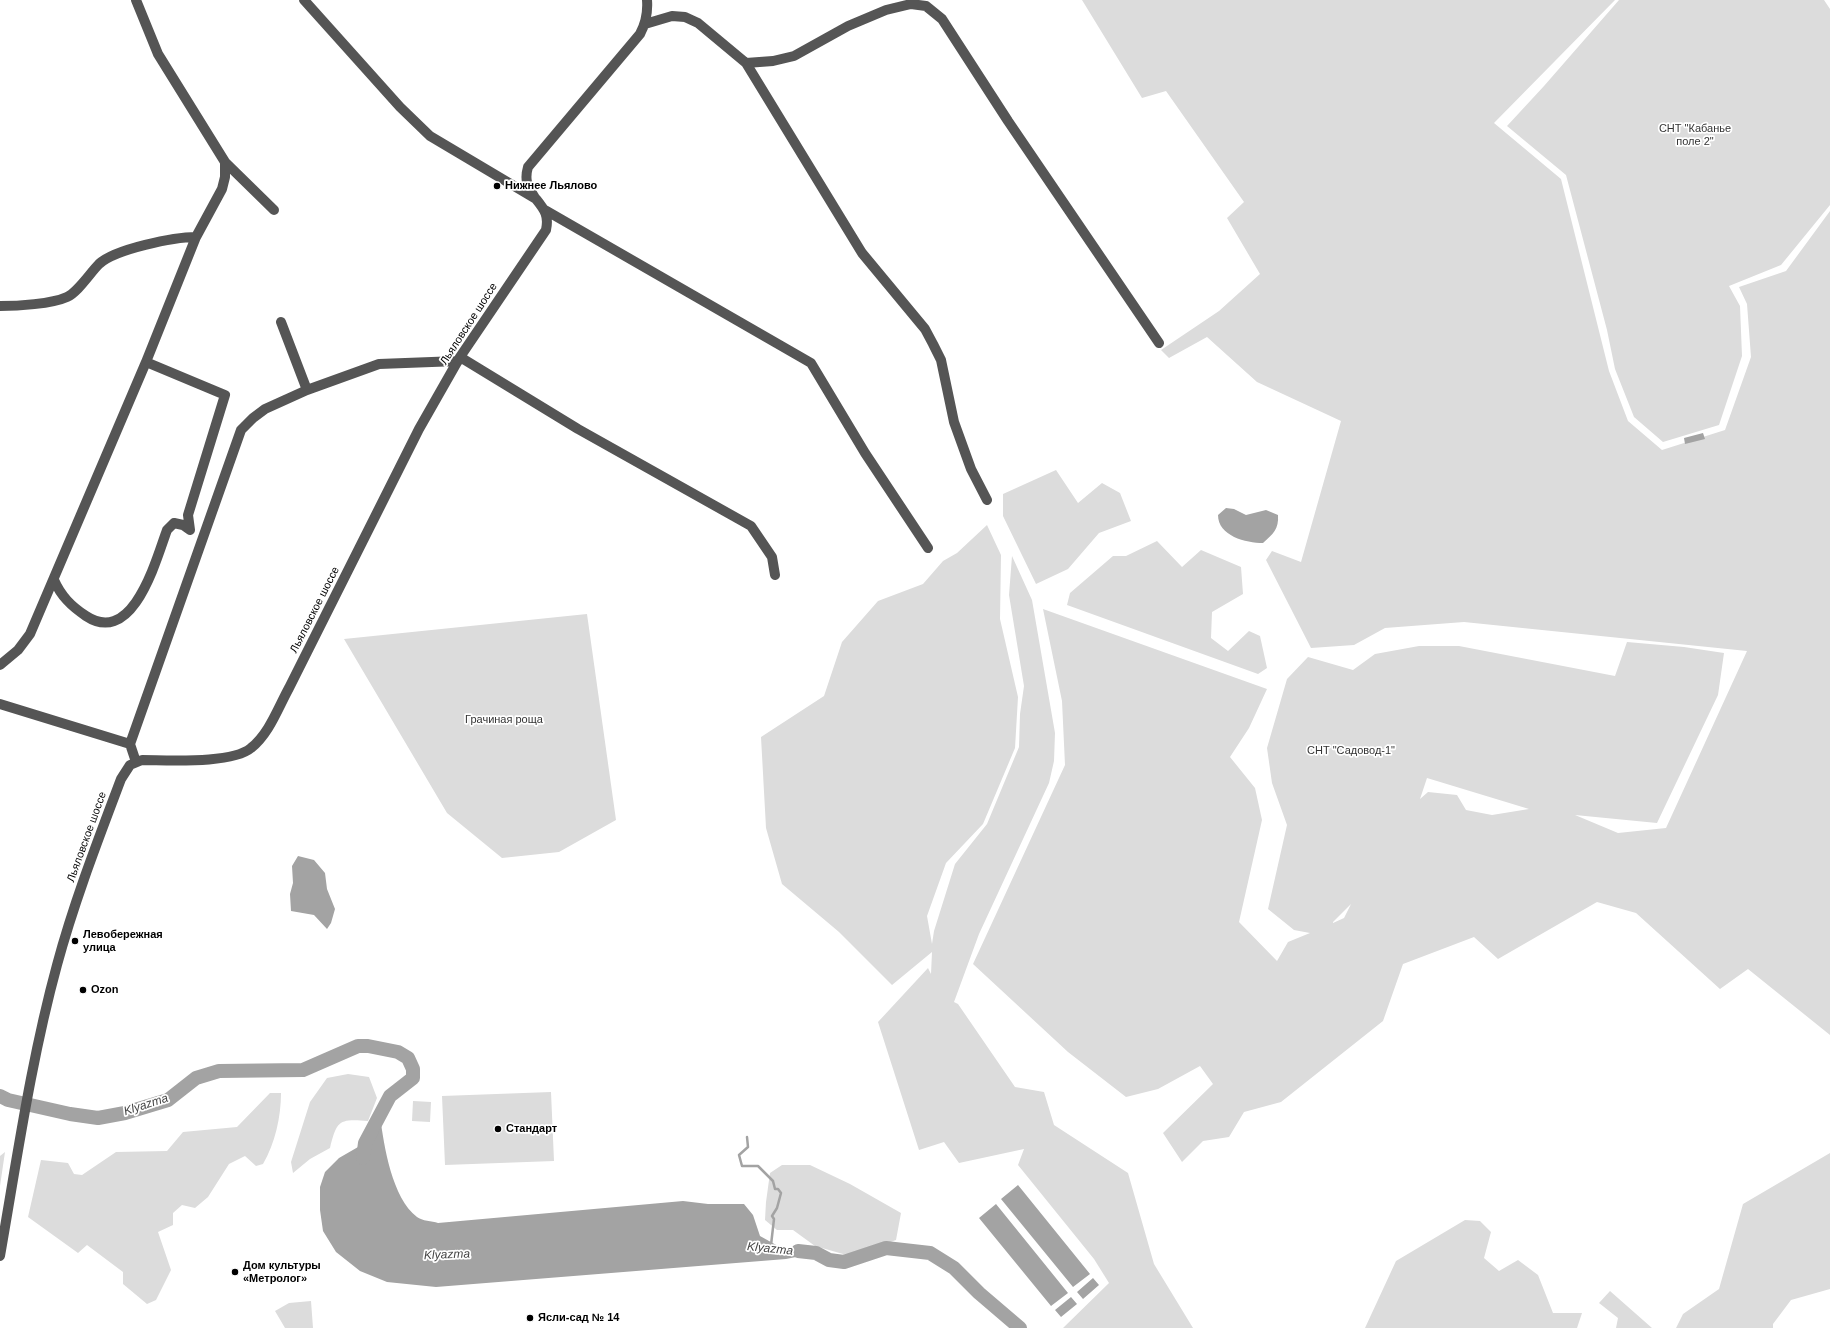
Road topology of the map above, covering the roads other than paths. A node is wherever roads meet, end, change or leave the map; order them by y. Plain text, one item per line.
1 (136, 0) edge
2 (304, 0) edge
3 (647, 0) edge
4 (911, 2) edge
5 (645, 24) junction
6 (746, 63) junction
7 (224, 162) junction
8 (536, 199) junction
9 (274, 210) dead end
10 (545, 210) junction
11 (196, 237) junction
12 (0, 306) edge
13 (281, 322) dead end
14 (1159, 343) dead end
15 (459, 359) junction
16 (146, 362) junction
17 (307, 390) junction
18 (987, 500) dead end
19 (928, 548) dead end
20 (775, 575) dead end
21 (54, 580) junction
22 (0, 665) edge
23 (0, 704) edge
24 (130, 744) junction
25 (136, 762) junction
26 (0, 1256) edge

1 - 7 street
2 - 8 street
3 - 5 street
4 - 6 street
4 - 14 street
5 - 6 street
5 - 8 street
6 - 18 street
7 - 9 street
7 - 11 street
8 - 10 street
10 - 15 street, Льяловское шоссе
10 - 19 street
11 - 12 street
11 - 16 street
13 - 17 street
15 - 17 street
15 - 20 street
15 - 25 street, Льяловское шоссе
16 - 21 street
16 - 21 street
17 - 24 street
21 - 22 street
23 - 24 street
24 - 25 street
25 - 26 street, Льяловское шоссе

